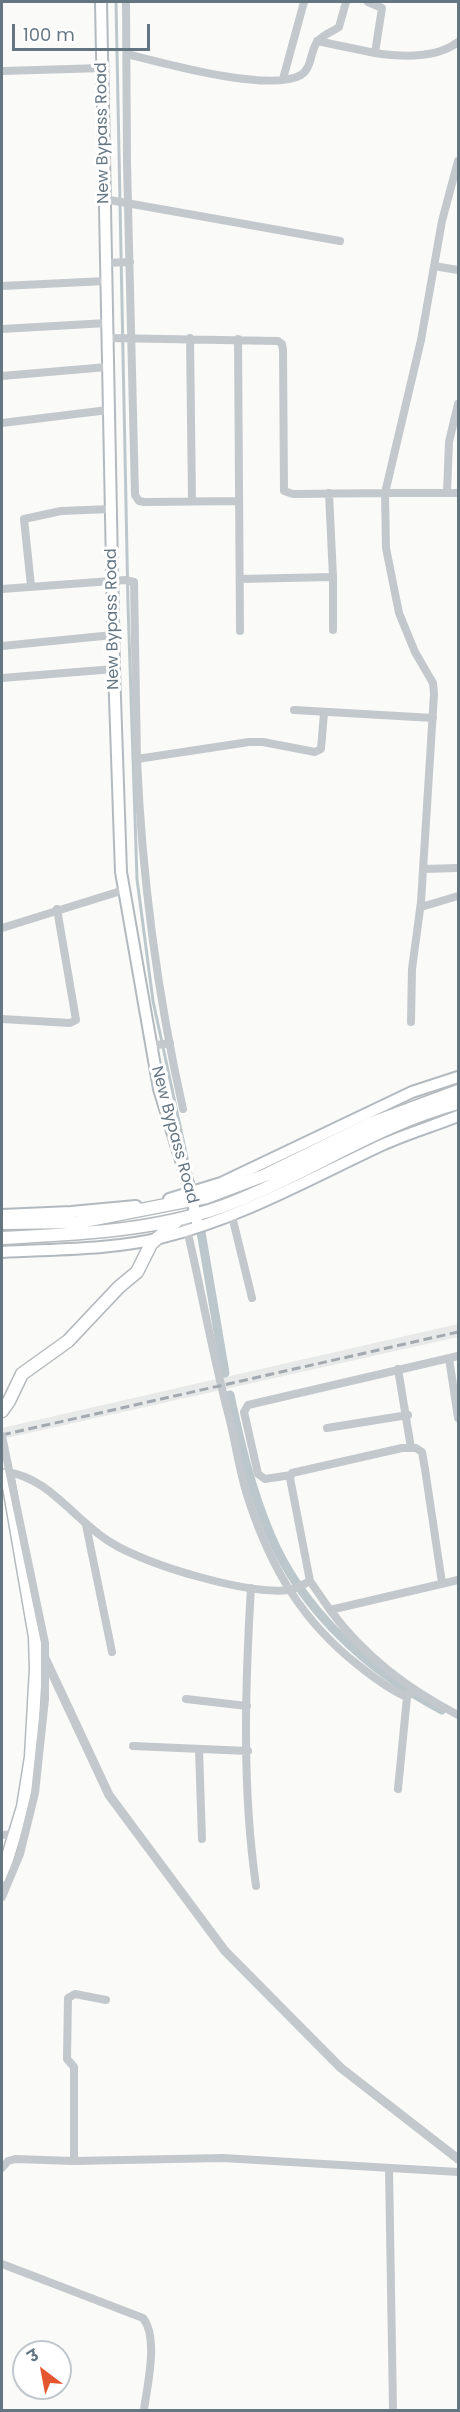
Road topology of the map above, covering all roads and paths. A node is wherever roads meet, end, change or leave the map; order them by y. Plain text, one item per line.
1 (101, 2) edge
2 (126, 2) edge
3 (304, 2) edge
4 (346, 2) edge
5 (368, 2) edge
6 (339, 27) junction
7 (317, 41) junction
8 (459, 42) edge
9 (335, 46) junction
10 (375, 53) junction
11 (127, 54) junction
12 (103, 68) junction
13 (2, 71) edge
14 (283, 80) junction
15 (459, 161) edge
16 (104, 199) junction
17 (122, 202) junction
18 (340, 241) dead end
19 (105, 263) junction
20 (124, 263) junction
21 (434, 266) junction
22 (459, 270) edge
23 (106, 281) junction
24 (2, 286) edge
25 (107, 323) junction
26 (2, 329) edge
27 (107, 338) junction
28 (126, 339) junction
29 (190, 339) junction
30 (238, 339) junction
31 (107, 367) junction
32 (2, 376) edge
33 (459, 404) edge
34 (108, 410) junction
35 (2, 423) edge
36 (329, 492) junction
37 (385, 493) junction
38 (447, 493) junction
39 (459, 493) edge
40 (192, 501) junction
41 (238, 501) junction
42 (111, 509) junction
43 (333, 577) junction
44 (240, 579) junction
45 (113, 582) junction
46 (31, 586) junction
47 (2, 589) edge
48 (333, 630) dead end
49 (240, 631) dead end
50 (113, 635) junction
51 (2, 646) edge
52 (114, 669) junction
53 (2, 678) edge
54 (294, 710) dead end
55 (324, 713) junction
56 (433, 718) junction
57 (137, 759) junction
58 (459, 868) edge
59 (423, 869) junction
60 (124, 890) junction
61 (459, 896) edge
62 (421, 907) junction
63 (57, 909) junction
64 (2, 928) edge
65 (2, 1019) edge
66 (411, 1022) dead end
67 (162, 1044) junction
68 (459, 1077) edge
69 (459, 1091) edge
70 (459, 1103) edge
71 (183, 1109) dead end
72 (459, 1116) edge
73 (192, 1197) junction
74 (2, 1215) edge
75 (232, 1216) junction
76 (188, 1222) junction
77 (2, 1223) edge
78 (2, 1238) edge
79 (157, 1239) junction
80 (2, 1252) edge
81 (252, 1298) dead end
82 (459, 1356) edge
83 (449, 1358) junction
84 (398, 1369) junction
85 (2, 1411) edge
86 (408, 1415) junction
87 (459, 1418) edge
88 (327, 1428) dead end
89 (2, 1437) edge
90 (411, 1448) junction
91 (6, 1472) junction
92 (291, 1475) junction
93 (86, 1525) junction
94 (459, 1580) edge
95 (308, 1582) junction
96 (442, 1583) junction
97 (251, 1588) junction
98 (290, 1590) junction
99 (330, 1610) junction
100 (35, 1637) junction
101 (111, 1652) dead end
102 (411, 1693) junction
103 (186, 1699) dead end
104 (247, 1706) junction
105 (459, 1715) edge
106 (133, 1746) dead end
107 (199, 1749) junction
108 (248, 1751) junction
109 (398, 1788) dead end
110 (15, 1834) junction
111 (2, 1835) edge
112 (202, 1839) dead end
113 (2, 1876) edge
114 (256, 1886) dead end
115 (2, 1897) edge
116 (106, 2000) dead end
117 (459, 2159) edge
118 (74, 2161) junction
119 (2, 2168) edge
120 (389, 2168) junction
121 (459, 2172) edge
122 (2, 2264) edge
123 (144, 2410) edge
124 (393, 2410) edge

1 - 12 main road, New Bypass Road
2 - 11 street
3 - 14 street
4 - 6 street
5 - 10 street
6 - 7 street
6 - 9 street
7 - 9 street
7 - 14 street
8 - 10 street
9 - 10 street
11 - 14 street
11 - 17 street
12 - 13 street
12 - 16 main road, New Bypass Road
15 - 21 street
16 - 17 street
16 - 19 main road, New Bypass Road
17 - 18 street
17 - 20 street
19 - 20 street
19 - 23 main road, New Bypass Road
20 - 28 street
21 - 22 street
21 - 37 street
23 - 24 street
23 - 25 main road, New Bypass Road
25 - 26 street
25 - 27 main road, New Bypass Road
27 - 28 street
27 - 31 main road, New Bypass Road
28 - 29 street
28 - 40 street
29 - 30 street
29 - 40 street
30 - 36 street
30 - 41 street
31 - 32 street
31 - 34 main road, New Bypass Road
33 - 38 street
34 - 35 street
34 - 42 main road, New Bypass Road
36 - 37 street
36 - 43 street
37 - 38 street
37 - 56 street
38 - 39 street
40 - 41 street
41 - 44 street
42 - 45 main road, New Bypass Road
42 - 46 street
43 - 44 street
43 - 48 street
44 - 49 street
45 - 46 street
45 - 50 main road, New Bypass Road
45 - 57 street
46 - 47 street
50 - 51 street
50 - 52 main road, New Bypass Road
52 - 53 street
52 - 60 main road, New Bypass Road
54 - 55 street
55 - 56 street
55 - 57 street
56 - 59 street
57 - 67 street
58 - 59 street
59 - 62 street
60 - 63 street
60 - 67 main road, New Bypass Road
61 - 62 street
62 - 66 street
63 - 64 street
63 - 65 street
67 - 71 street
67 - 73 main road, New Bypass Road
68 - 73 main road
69 - 73 main road
70 - 76 main road
72 - 75 main road
73 - 74 main road
73 - 76 main road, New Bypass Road
73 - 77 main road
75 - 76 main road
75 - 81 street
76 - 78 main road
76 - 79 main road
76 - 98 street
79 - 80 main road
79 - 85 main road
82 - 83 street
83 - 84 street
83 - 87 street
84 - 86 street
84 - 92 street
86 - 88 street
86 - 90 street
89 - 91 main road
89 - 115 street, bridge
90 - 92 street
90 - 96 street
91 - 93 street
91 - 100 main road
92 - 95 street
93 - 97 street
93 - 101 street
94 - 96 street
95 - 98 street
95 - 99 street
96 - 99 street
97 - 98 street
97 - 104 street
98 - 102 street
99 - 102 street
100 - 110 main road
100 - 117 street
102 - 105 street
102 - 109 street
103 - 104 street
104 - 108 street
106 - 107 street
107 - 108 street
107 - 112 street
108 - 114 street
110 - 111 street
110 - 113 main road
116 - 118 street
118 - 119 street
118 - 120 street
120 - 121 street
120 - 124 street
122 - 123 street

